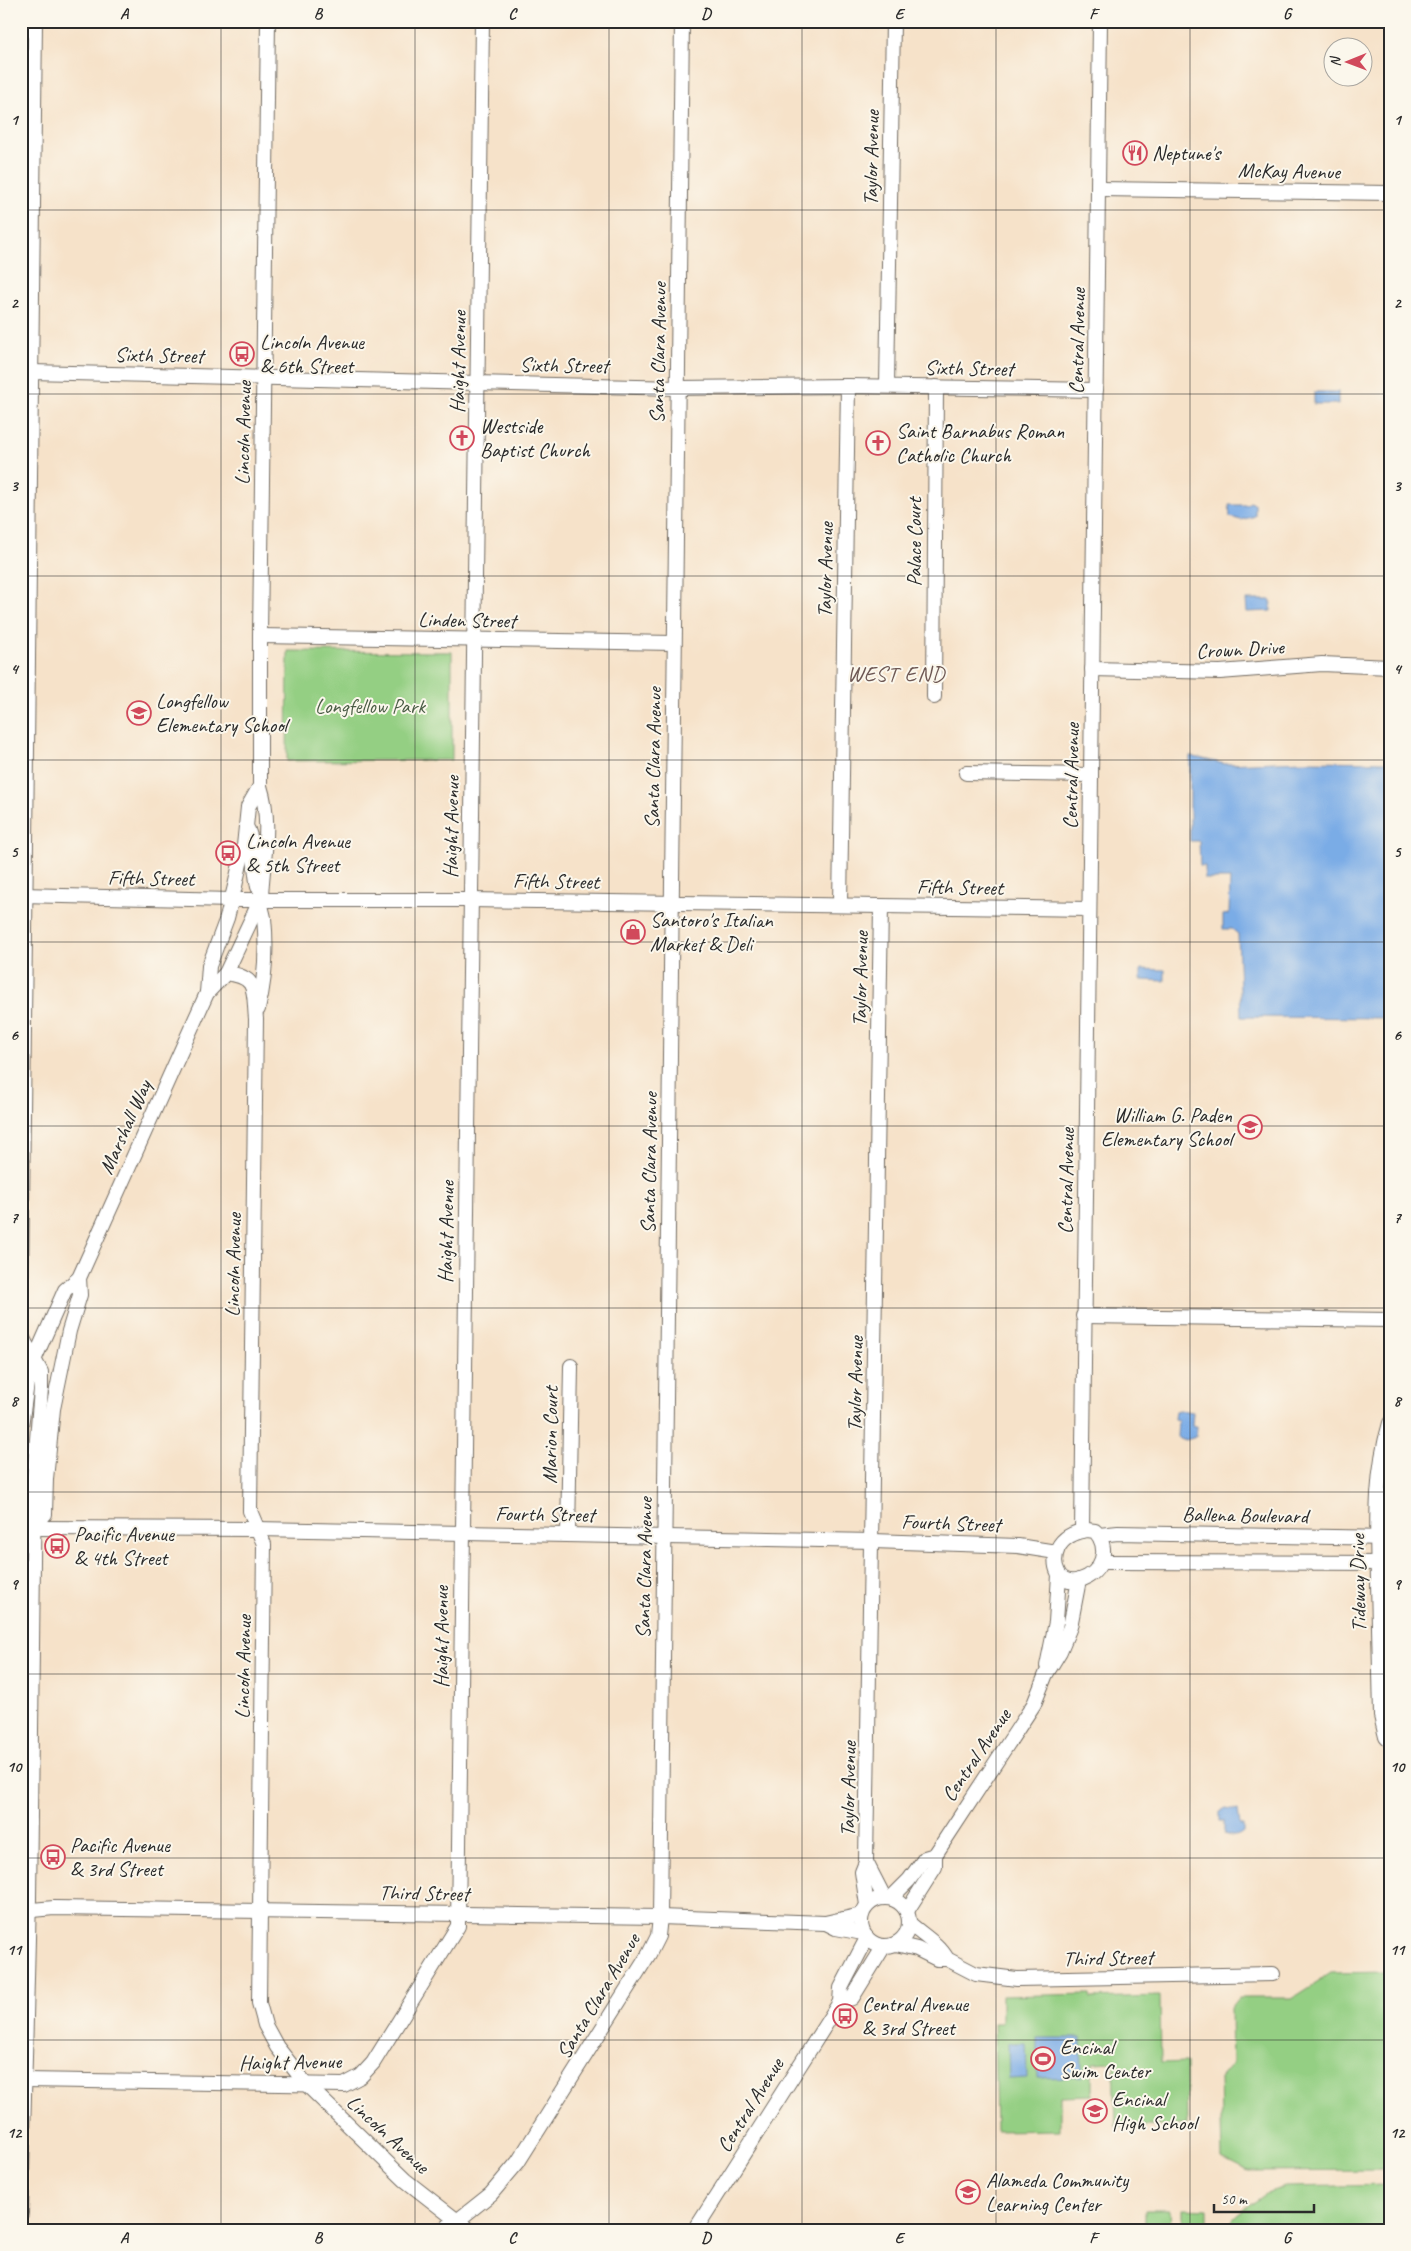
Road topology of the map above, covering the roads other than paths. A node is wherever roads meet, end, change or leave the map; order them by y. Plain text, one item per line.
1 (35, 21) edge
2 (268, 21) edge
3 (482, 21) edge
4 (682, 21) edge
5 (893, 21) edge
6 (1100, 21) edge
7 (1099, 189) junction
8 (1390, 193) edge
9 (27, 252) edge
10 (31, 372) junction
11 (264, 378) junction
12 (478, 384) junction
13 (848, 386) junction
14 (887, 386) junction
15 (936, 387) junction
16 (678, 388) junction
17 (1096, 390) junction
18 (260, 636) junction
19 (473, 640) junction
20 (674, 643) junction
21 (1390, 667) edge
22 (1092, 669) junction
23 (934, 697) dead end
24 (966, 773) dead end
25 (1091, 774) junction
26 (260, 786) junction
27 (247, 826) junction
28 (24, 895) edge
29 (232, 900) junction
30 (260, 900) junction
31 (470, 900) junction
32 (671, 903) junction
33 (840, 905) junction
34 (881, 906) junction
35 (1089, 909) junction
36 (226, 973) junction
37 (207, 993) junction
38 (256, 1020) junction
39 (79, 1278) junction
40 (21, 1297) edge
41 (1083, 1316) junction
42 (1390, 1320) edge
43 (21, 1335) edge
44 (35, 1358) junction
45 (571, 1366) dead end
46 (1390, 1423) edge
47 (21, 1426) edge
48 (21, 1513) edge
49 (33, 1528) junction
50 (257, 1529) junction
51 (1082, 1531) junction
52 (462, 1533) junction
53 (568, 1535) junction
54 (1099, 1535) junction
55 (665, 1536) junction
56 (1383, 1538) edge
57 (873, 1541) junction
58 (1056, 1552) junction
59 (1102, 1562) junction
60 (1384, 1563) edge
61 (1059, 1575) junction
62 (1079, 1580) junction
63 (1046, 1674) junction
64 (1390, 1741) edge
65 (935, 1855) junction
66 (866, 1862) junction
67 (888, 1898) junction
68 (259, 1910) junction
69 (864, 1910) junction
70 (25, 1911) edge
71 (460, 1914) junction
72 (660, 1917) junction
73 (908, 1917) junction
74 (825, 1923) junction
75 (865, 1936) junction
76 (890, 1945) junction
77 (947, 1959) junction
78 (1273, 1974) dead end
79 (840, 2002) junction
80 (25, 2080) junction
81 (306, 2084) junction
82 (22, 2188) edge
83 (21, 2214) edge
84 (457, 2221) junction
85 (441, 2230) edge
86 (470, 2230) edge
87 (695, 2230) edge

1 - 9 street
2 - 11 street, Lincoln Avenue
3 - 12 street, Haight Avenue
4 - 16 street, Santa Clara Avenue
5 - 14 street, Taylor Avenue
6 - 7 street, Central Avenue
7 - 8 street, McKay Avenue
7 - 17 street, Central Avenue
9 - 10 street
10 - 11 street, Sixth Street
10 - 28 street
11 - 12 street, Sixth Street
11 - 18 street, Lincoln Avenue
12 - 16 street, Sixth Street
12 - 19 street, Haight Avenue
13 - 14 street, Sixth Street
13 - 16 street, Sixth Street
13 - 33 street, Taylor Avenue
14 - 15 street, Sixth Street
15 - 17 street, Sixth Street
15 - 23 street, Palace Court
16 - 20 street, Santa Clara Avenue
17 - 22 street, Central Avenue
18 - 19 street, Linden Street
18 - 26 street, Lincoln Avenue
19 - 20 street, Linden Street
19 - 31 street, Haight Avenue
20 - 32 street, Santa Clara Avenue
21 - 22 street, Crown Drive
22 - 25 street, Central Avenue
24 - 25 street
25 - 35 street, Central Avenue
26 - 27 street, Lincoln Avenue
26 - 30 street, Lincoln Avenue
27 - 29 street, Lincoln Avenue
27 - 30 street
28 - 29 street, Fifth Street
28 - 40 street
29 - 30 street, Fifth Street
29 - 37 street, Marshall Way
30 - 31 street, Fifth Street
30 - 36 street, Marshall Way
30 - 38 street, Lincoln Avenue
31 - 32 street, Fifth Street
31 - 52 street, Haight Avenue
32 - 33 street, Fifth Street
32 - 55 street, Santa Clara Avenue
33 - 34 street, Fifth Street
34 - 35 street, Fifth Street
34 - 57 street, Taylor Avenue
35 - 41 street, Central Avenue
36 - 37 street, Marshall Way
36 - 38 street, Lincoln Avenue
37 - 39 street, Marshall Way
38 - 50 street, Lincoln Avenue
39 - 44 street, Marshall Way
39 - 49 street, Marshall Way
41 - 42 street
41 - 51 street, Central Avenue
43 - 44 street
44 - 47 street, Marshall Way
44 - 49 street
45 - 53 street, Marion Court
46 - 56 street, Tideway Drive
48 - 49 street
49 - 50 street, Fourth Street
49 - 70 street
50 - 52 street, Fourth Street
50 - 68 street, Lincoln Avenue
51 - 54 street
51 - 58 street
52 - 53 street, Fourth Street
52 - 71 street, Haight Avenue
53 - 55 street, Fourth Street
54 - 56 street, Ballena Boulevard
54 - 59 street
55 - 57 street, Fourth Street
55 - 72 street, Santa Clara Avenue
56 - 60 street, Tideway Drive
57 - 58 street, Fourth Street
57 - 66 street, Taylor Avenue
58 - 61 street
59 - 60 street
59 - 62 street
60 - 64 street, Tideway Drive
61 - 62 street
61 - 63 street, Central Avenue
62 - 63 street, Central Avenue
63 - 65 street, Central Avenue
65 - 67 street, Central Avenue
65 - 73 street, Central Avenue
66 - 67 street, Taylor Avenue
66 - 69 street, Taylor Avenue
67 - 69 street
67 - 73 street
68 - 70 street, Third Street
68 - 71 street, Third Street
68 - 81 street, Lincoln Avenue
69 - 74 street, Third Street
69 - 75 street
70 - 80 street
71 - 72 street, Third Street
71 - 81 street, Haight Avenue
72 - 74 street, Third Street
72 - 84 street, Santa Clara Avenue
73 - 76 street
73 - 77 street, Third Street
74 - 75 street, Third Street
75 - 76 street
75 - 79 street, Central Avenue
76 - 77 street, Third Street
76 - 79 street, Central Avenue
77 - 78 street, Third Street
79 - 87 street, Central Avenue
80 - 81 street, Haight Avenue
80 - 82 street
81 - 84 street, Lincoln Avenue
82 - 83 street
84 - 85 street, Santa Clara Avenue
84 - 86 street, Lincoln Avenue

